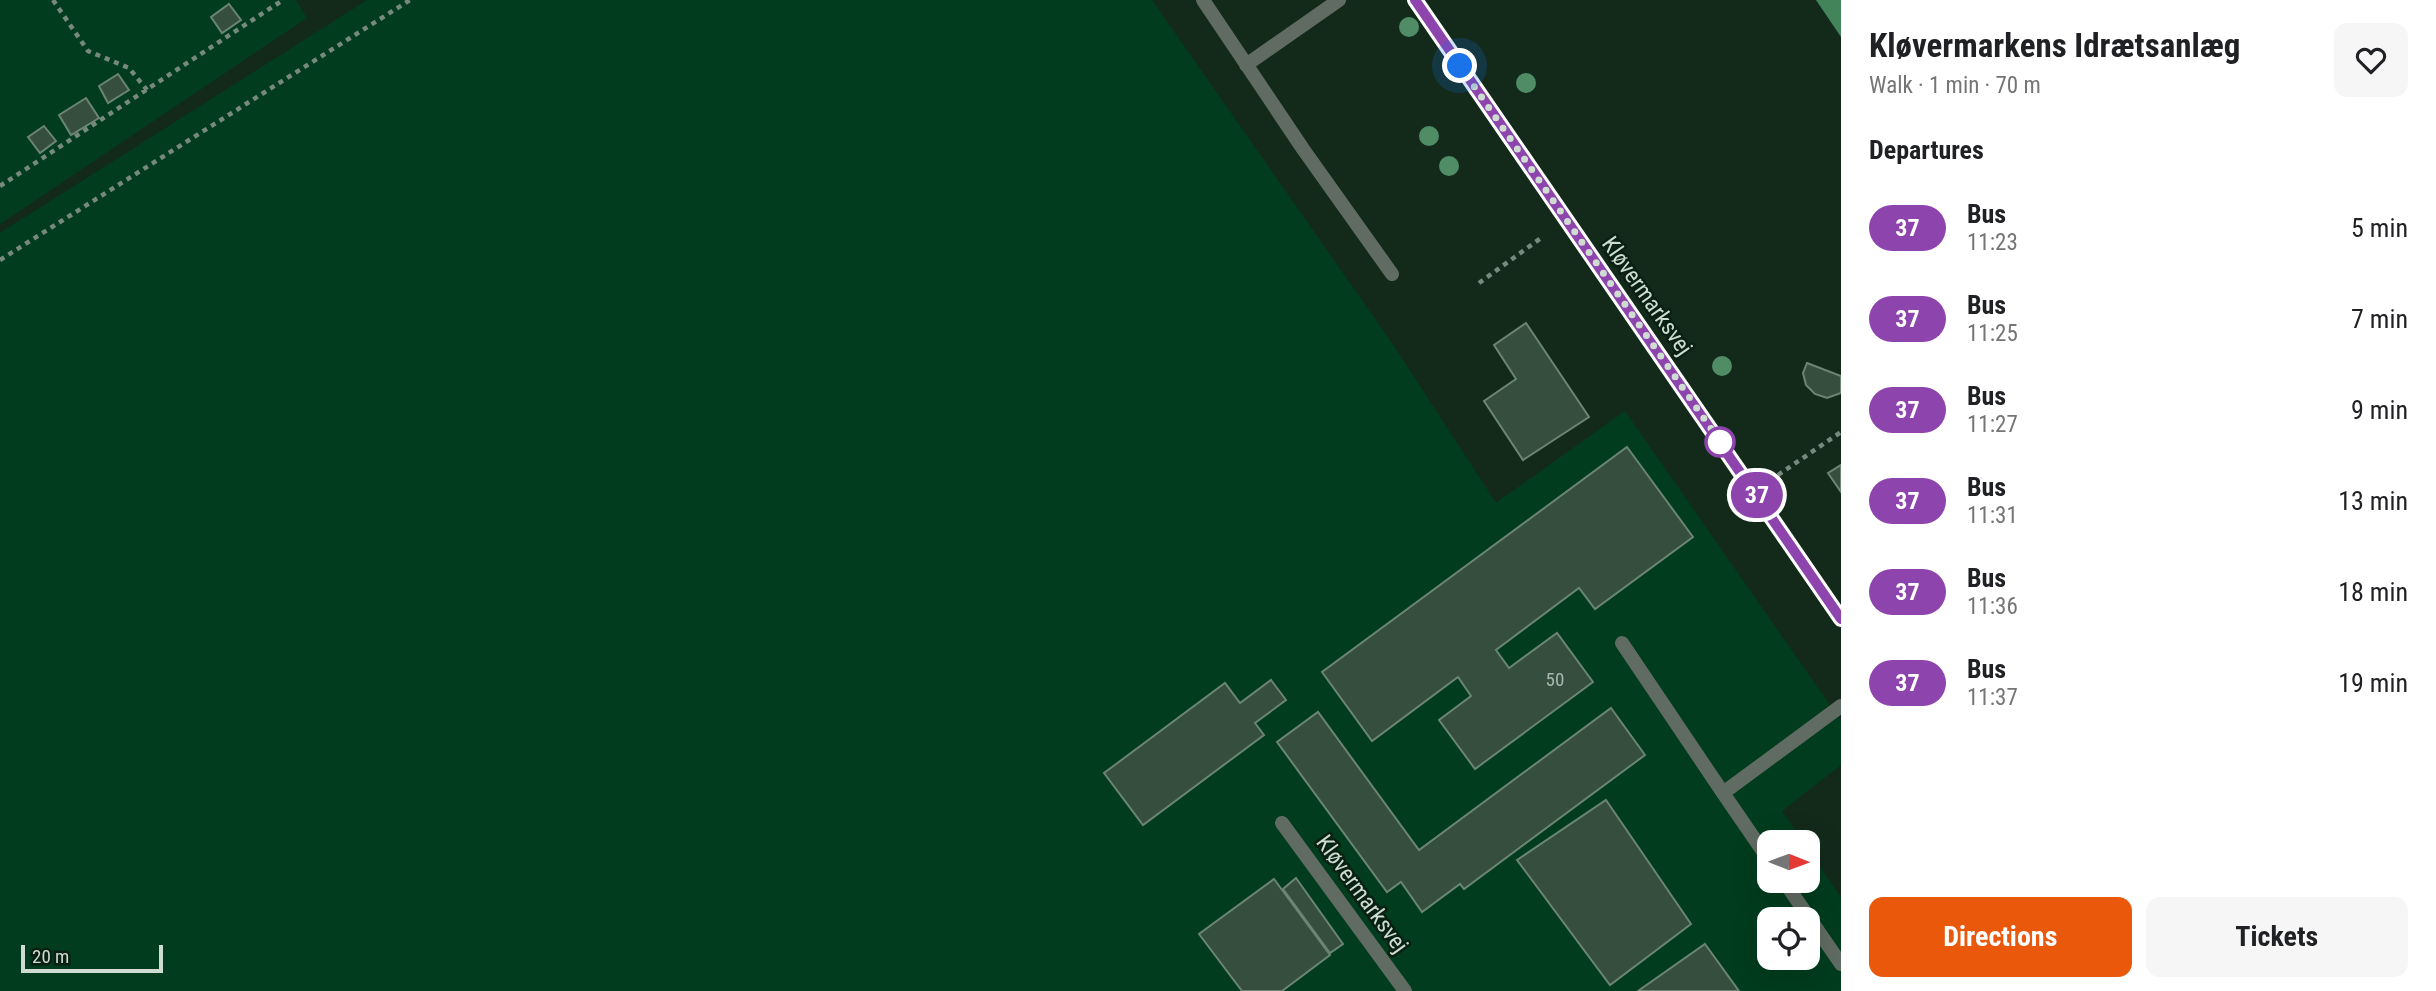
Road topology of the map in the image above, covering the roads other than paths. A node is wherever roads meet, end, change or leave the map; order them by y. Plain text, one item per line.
1 (1203, 0) edge
2 (1339, 0) edge
3 (1415, 0) edge
4 (1246, 65) junction
5 (1391, 274) dead end
6 (1841, 619) edge
7 (1622, 643) dead end
8 (1841, 706) edge
9 (1723, 793) junction
10 (1282, 823) dead end
11 (1757, 843) edge
12 (1792, 893) edge
13 (1841, 964) edge
14 (1405, 991) edge

1 - 4 street
2 - 4 street
3 - 6 street, Kløvermarksvej
4 - 5 street
7 - 9 street
8 - 9 street
9 - 11 street
10 - 14 street, Kløvermarksvej
12 - 13 street

